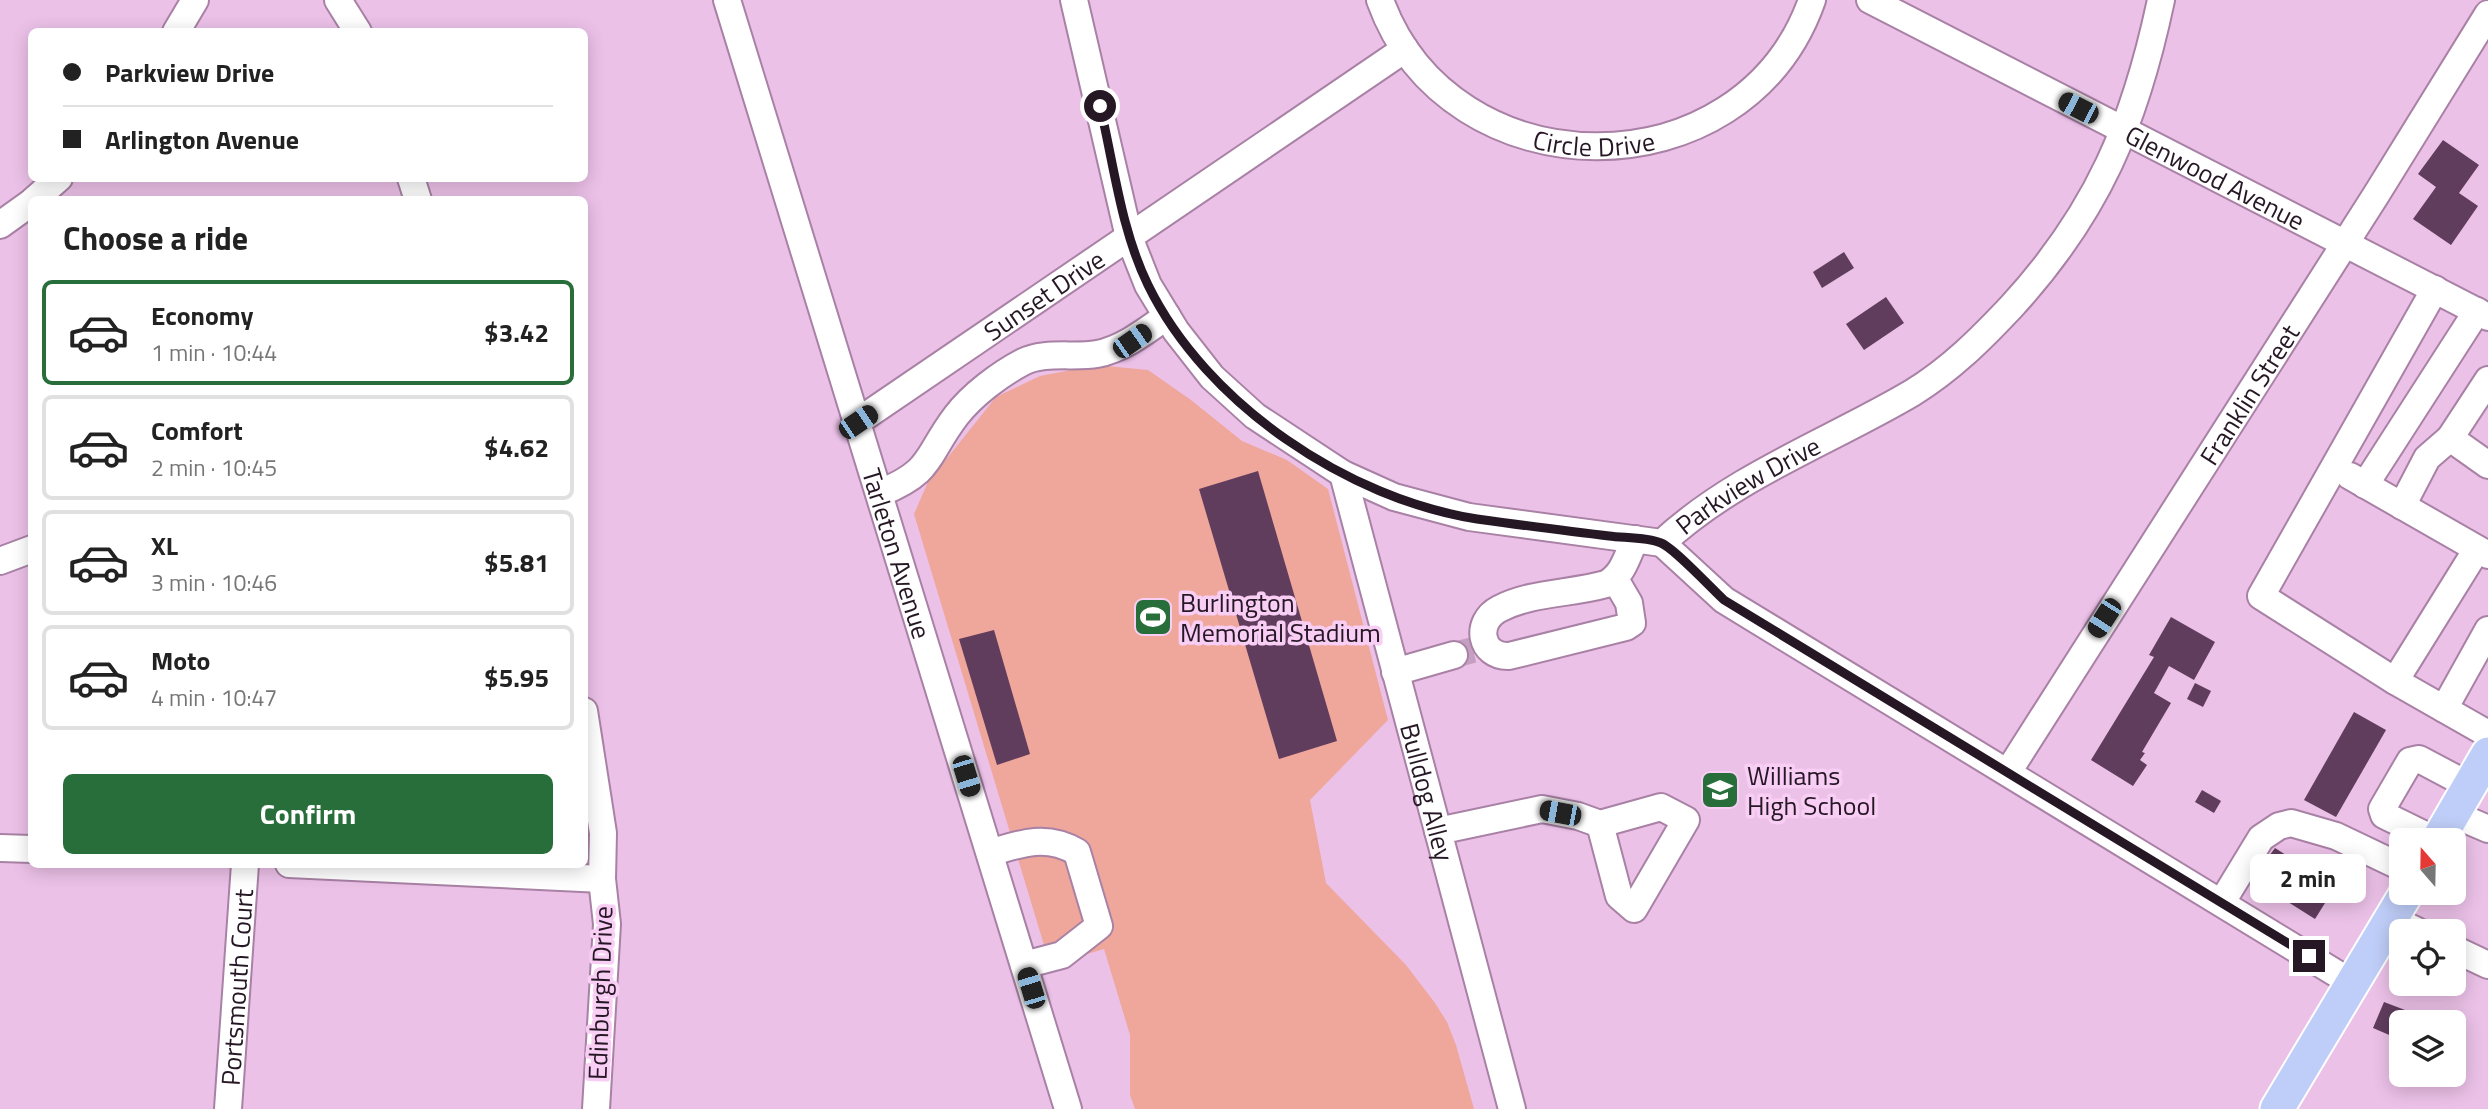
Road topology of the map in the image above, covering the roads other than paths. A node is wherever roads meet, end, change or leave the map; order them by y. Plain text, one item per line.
1 (195, 0) edge
2 (338, 0) edge
3 (727, 0) edge
4 (1074, 0) edge
5 (1380, 0) edge
6 (1812, 0) edge
7 (1870, 0) edge
8 (2161, 0) edge
9 (2488, 14) edge
10 (178, 28) edge
11 (356, 28) edge
12 (1405, 49) junction
13 (2125, 132) junction
14 (54, 182) edge
15 (39, 196) edge
16 (28, 205) edge
17 (0, 225) edge
18 (1129, 237) junction
19 (2344, 244) junction
20 (2435, 289) junction
21 (2483, 314) edge
22 (1167, 316) junction
23 (2488, 380) edge
24 (858, 422) junction
25 (2450, 438) junction
26 (2488, 465) edge
27 (2336, 468) junction
28 (1343, 474) junction
29 (2365, 485) junction
30 (880, 493) junction
31 (2402, 506) junction
32 (1635, 540) junction
33 (1662, 543) junction
34 (28, 551) edge
35 (2482, 552) edge
36 (0, 561) edge
37 (1615, 579) junction
38 (2488, 630) edge
39 (1471, 650) junction
40 (1395, 672) junction
41 (2395, 681) junction
42 (2444, 709) junction
43 (2488, 734) edge
44 (588, 737) edge
45 (2488, 754) edge
46 (2008, 772) junction
47 (2449, 820) edge
48 (1600, 824) dead end
49 (2488, 828) edge
50 (1438, 831) junction
51 (0, 848) edge
52 (28, 849) edge
53 (989, 853) junction
54 (2389, 859) edge
55 (245, 868) edge
56 (372, 868) edge
57 (601, 879) junction
58 (2222, 902) junction
59 (2405, 914) edge
60 (2466, 955) edge
61 (1024, 965) junction
62 (2488, 965) edge
63 (2352, 983) junction
64 (229, 1109) edge
65 (596, 1109) edge
66 (1068, 1109) edge
67 (1512, 1109) edge
68 (2277, 1109) edge

1 - 10 street
2 - 11 street
3 - 24 street, Tarleton Avenue
4 - 18 street, Parkview Drive
5 - 12 street, Circle Drive
6 - 12 street, Circle Drive
7 - 13 street, Glenwood Avenue
8 - 13 street, Parkview Drive
9 - 19 street, Franklin Street
12 - 18 street, Sunset Drive
13 - 19 street, Glenwood Avenue
13 - 33 street, Parkview Drive
14 - 15 street
16 - 17 street
18 - 22 street, Parkview Drive
18 - 24 street, Sunset Drive
19 - 20 street, Glenwood Avenue
19 - 46 street, Franklin Street
20 - 21 street, Glenwood Avenue
20 - 27 street
21 - 29 street
22 - 28 street, Parkview Drive
22 - 30 street
23 - 25 street
24 - 30 street, Tarleton Avenue
25 - 26 street
25 - 31 street
27 - 29 street
27 - 41 street
28 - 32 street, Parkview Drive
28 - 40 street, Bulldog Alley
29 - 31 street
30 - 53 street, Tarleton Avenue
31 - 35 street
32 - 33 street, Parkview Drive
32 - 37 street
33 - 46 street
34 - 36 street
35 - 41 street
37 - 39 street
37 - 39 street
38 - 42 street
39 - 40 street
40 - 50 street, Bulldog Alley
41 - 42 street
42 - 43 street
44 - 57 street, Edinburgh Drive
45 - 47 main road
46 - 58 street
47 - 49 street
48 - 50 street
50 - 67 street, Bulldog Alley
51 - 52 street
53 - 61 street, Tarleton Avenue
53 - 61 street
54 - 58 street
55 - 64 street, Portsmouth Court
56 - 57 street
57 - 65 street, Edinburgh Drive
58 - 63 street
59 - 63 main road
60 - 62 street
61 - 66 street, Tarleton Avenue
63 - 68 main road

